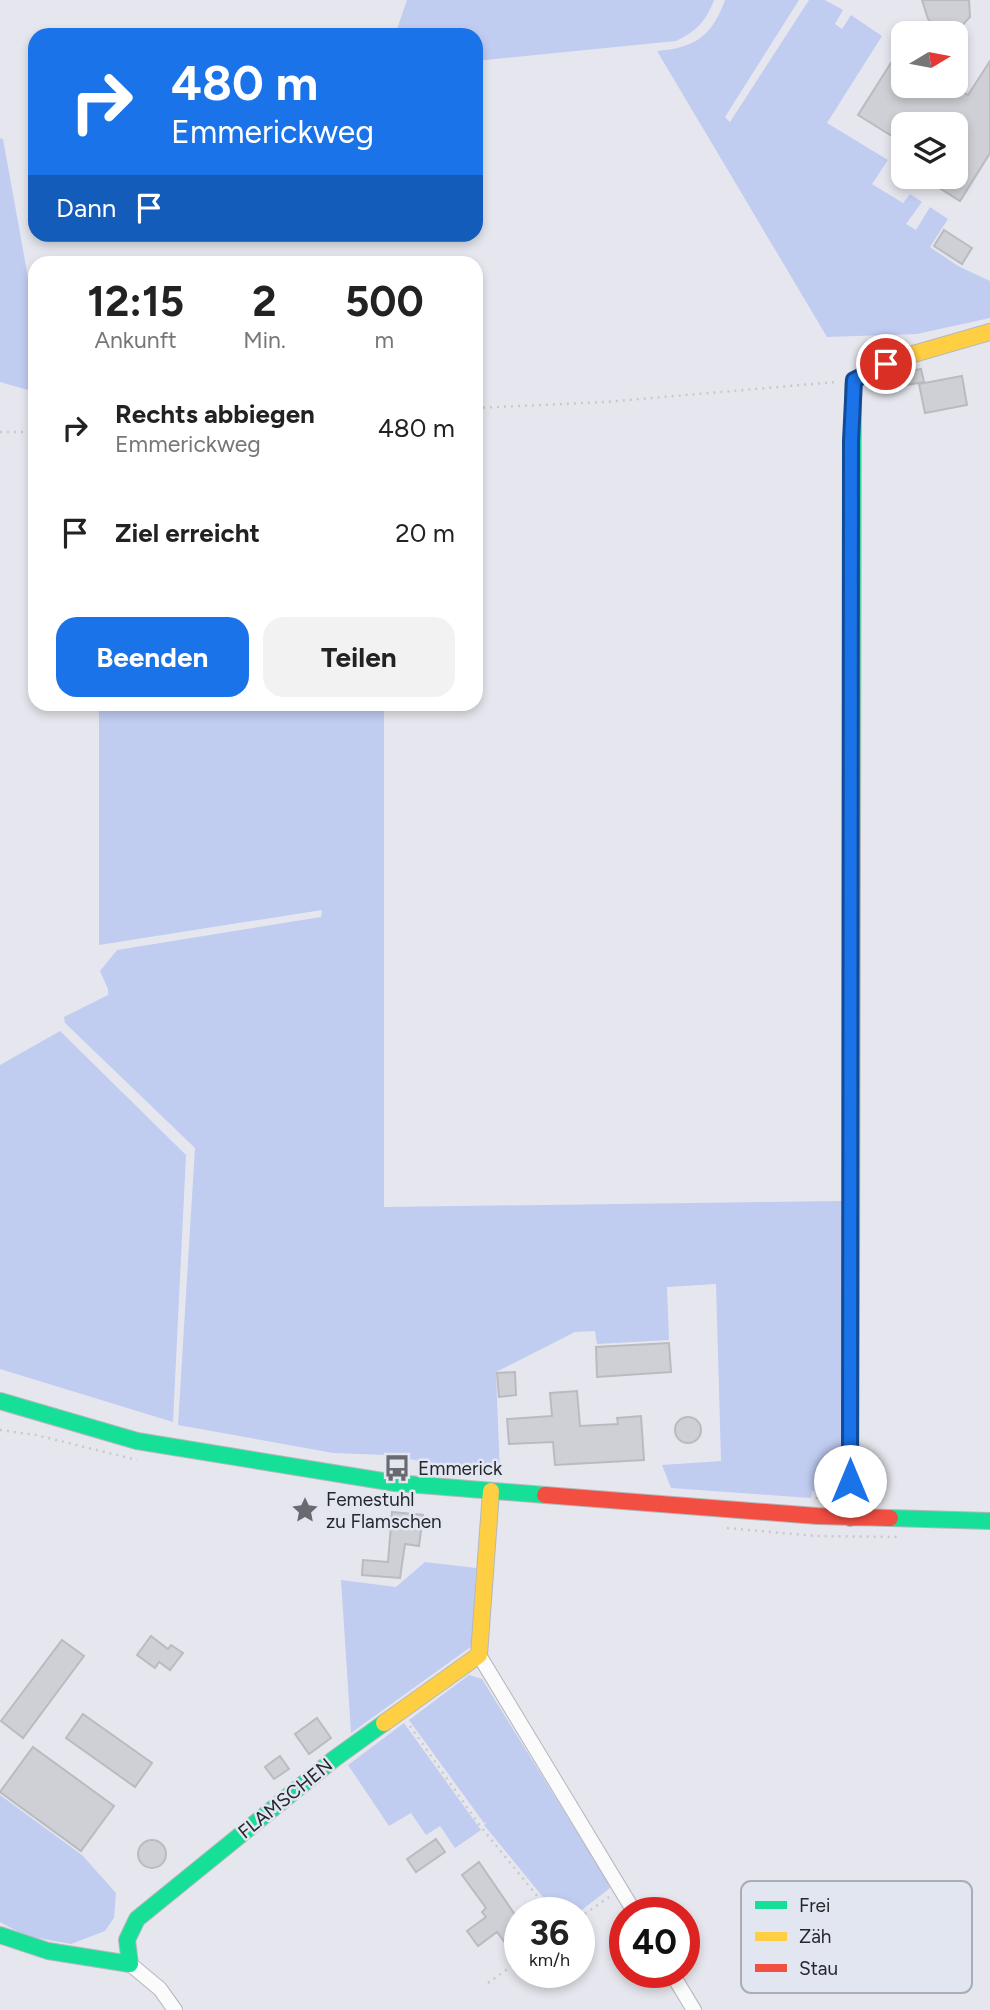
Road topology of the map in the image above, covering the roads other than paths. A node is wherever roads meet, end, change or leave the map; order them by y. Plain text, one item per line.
1 (990, 332) edge
2 (0, 1401) edge
3 (491, 1491) junction
4 (849, 1518) junction
5 (990, 1521) edge
6 (479, 1655) junction
7 (625, 1897) edge
8 (0, 1935) edge
9 (130, 1964) junction
10 (681, 1988) edge
11 (175, 2010) edge
12 (694, 2010) edge

1 - 4 street
2 - 3 street
3 - 4 street
3 - 6 street
4 - 5 street
6 - 7 street
6 - 9 street, FLAMSCHEN
8 - 9 street
9 - 11 street
10 - 12 street

